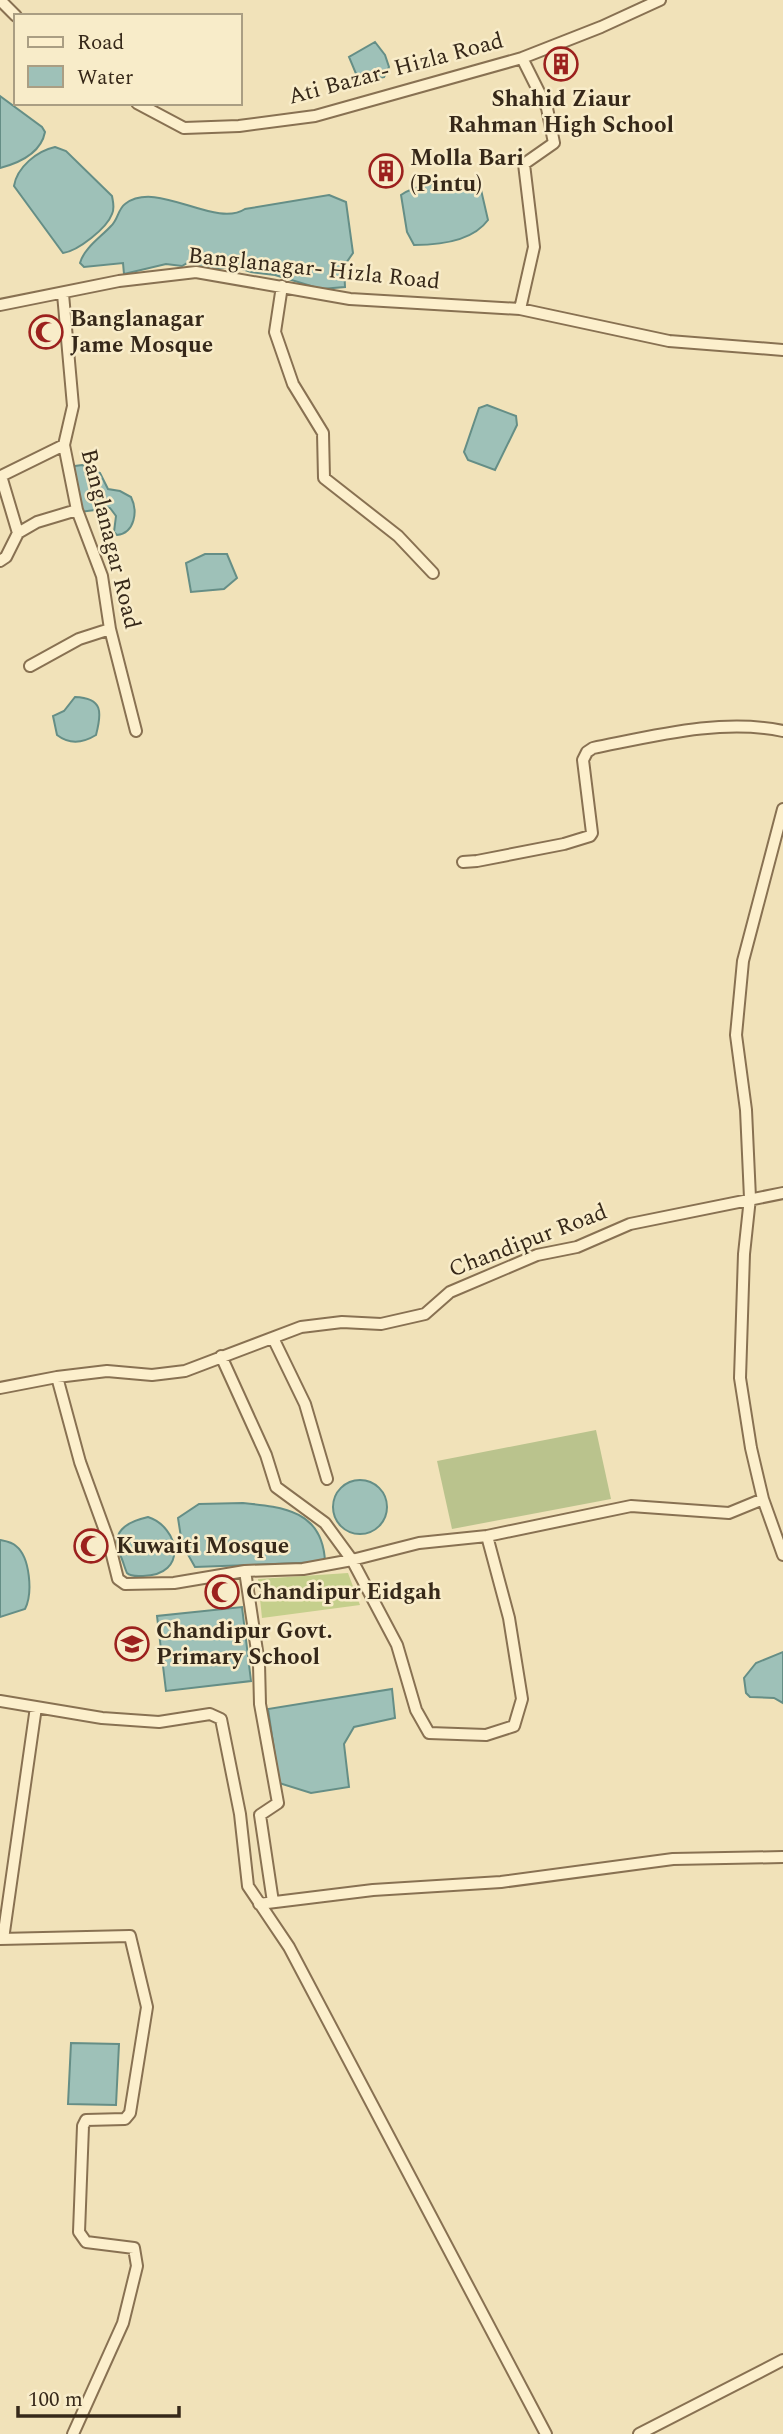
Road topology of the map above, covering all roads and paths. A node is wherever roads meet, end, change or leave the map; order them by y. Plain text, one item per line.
1 (0, 0) edge
2 (660, 0) edge
3 (14, 14) edge
4 (522, 58) junction
5 (141, 105) edge
6 (282, 286) junction
7 (63, 294) junction
8 (0, 306) edge
9 (520, 309) junction
10 (783, 350) edge
11 (64, 445) junction
12 (76, 510) junction
13 (18, 533) junction
14 (0, 561) edge
15 (433, 573) dead end
16 (110, 629) junction
17 (30, 666) dead end
18 (136, 731) dead end
19 (783, 731) edge
20 (783, 809) edge
21 (463, 862) dead end
22 (783, 1193) edge
23 (750, 1198) junction
24 (272, 1338) junction
25 (221, 1356) junction
26 (57, 1377) junction
27 (0, 1388) edge
28 (327, 1479) dead end
29 (764, 1499) junction
30 (487, 1536) junction
31 (783, 1555) edge
32 (352, 1560) junction
33 (245, 1571) junction
34 (0, 1701) edge
35 (36, 1707) junction
36 (783, 1857) edge
37 (273, 1902) junction
38 (259, 1904) junction
39 (0, 1938) edge
40 (783, 2360) edge
41 (73, 2434) edge
42 (546, 2434) edge
43 (639, 2434) edge

1 - 3 street
2 - 4 street, Ati Bazar- Hizla Road
4 - 5 street, Ati Bazar- Hizla Road
4 - 9 street
6 - 7 street, Banglanagar- Hizla Road
6 - 9 street, Banglanagar- Hizla Road
6 - 15 street
7 - 8 street
7 - 11 street, Banglanagar Road
9 - 10 street, Banglanagar- Hizla Road
11 - 12 street, Banglanagar Road
11 - 13 street
12 - 13 street
12 - 16 street, Banglanagar Road
13 - 14 street
16 - 17 street
16 - 18 street, Banglanagar Road
19 - 21 street
20 - 23 street
22 - 23 street, Chandipur Road
23 - 24 street, Chandipur Road
23 - 29 street
24 - 25 street, Chandipur Road
24 - 28 street
25 - 26 street, Chandipur Road
25 - 32 street
26 - 27 street, Chandipur Road
26 - 33 street
29 - 30 street
29 - 31 street
30 - 32 street
30 - 32 street
32 - 33 street
33 - 37 street
34 - 35 street
35 - 38 street
35 - 39 street
36 - 37 street
37 - 38 street
38 - 42 street
39 - 41 street
40 - 43 street

